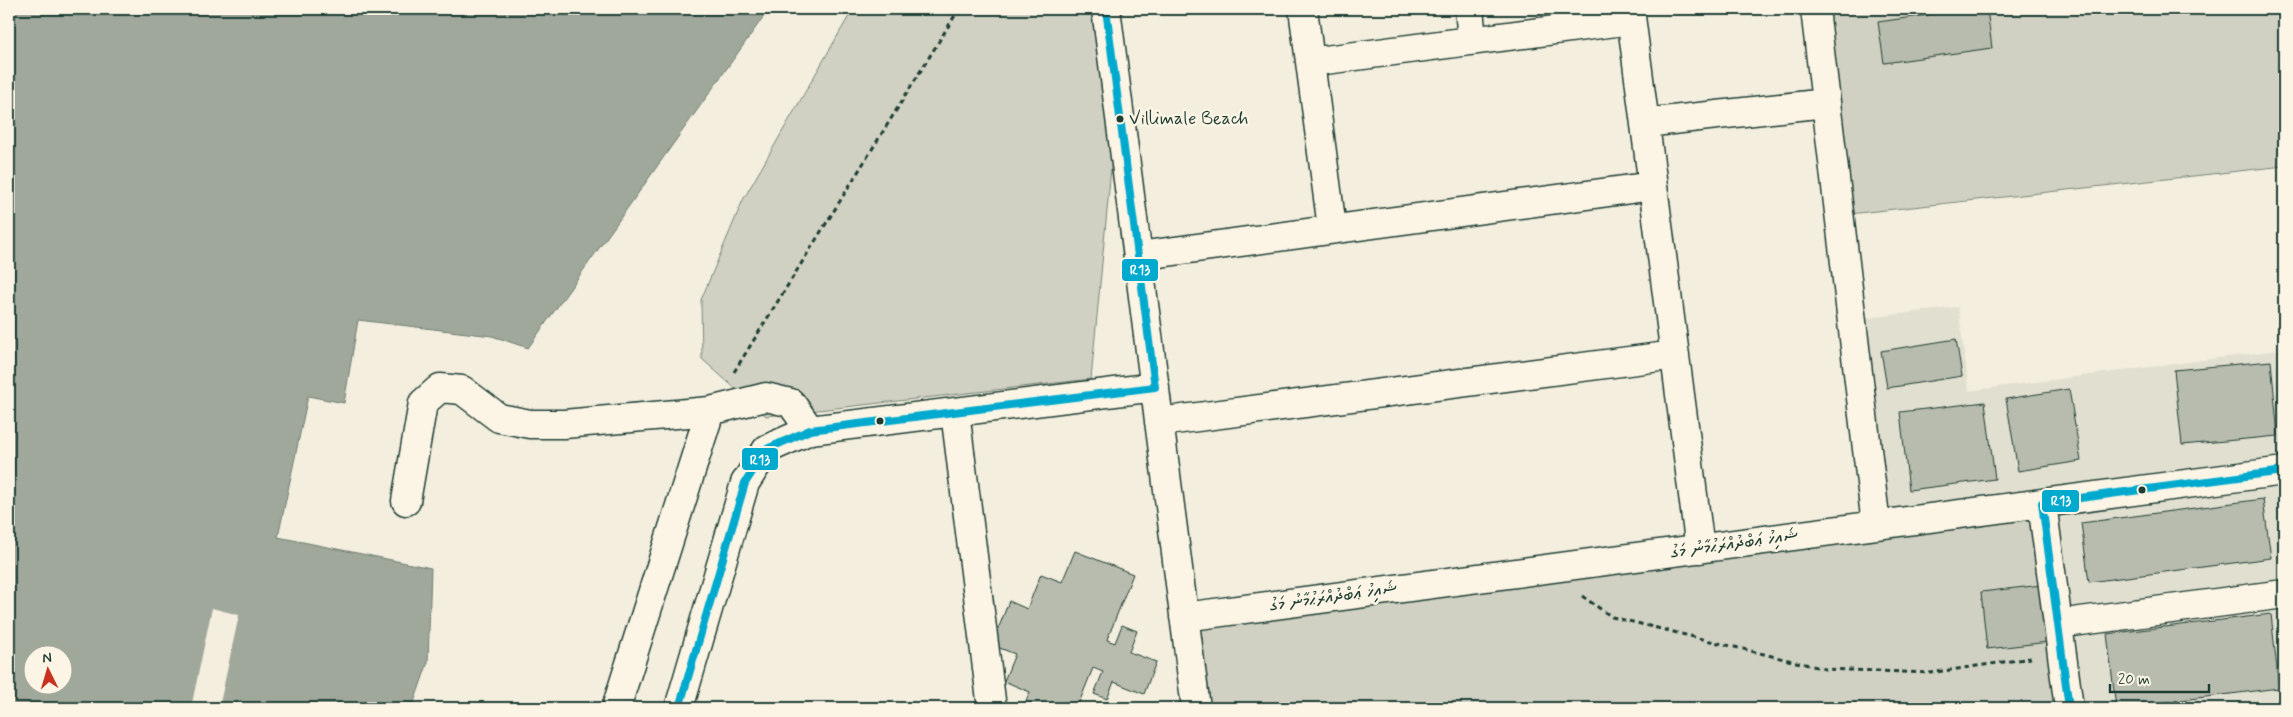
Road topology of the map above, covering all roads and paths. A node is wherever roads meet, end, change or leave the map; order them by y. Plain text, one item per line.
1 (959, 9) edge
2 (1106, 9) edge
3 (1303, 9) edge
4 (1469, 9) edge
5 (1815, 9) edge
6 (1630, 15) edge
7 (1472, 39) junction
8 (1310, 62) junction
9 (1826, 103) junction
10 (1645, 123) junction
11 (1653, 186) junction
12 (1332, 228) junction
13 (1138, 256) junction
14 (1675, 355) junction
15 (1155, 387) junction
16 (710, 411) junction
17 (955, 412) junction
18 (1159, 422) junction
19 (810, 430) junction
20 (2284, 471) edge
21 (406, 502) dead end
22 (2042, 503) junction
23 (1876, 525) junction
24 (1700, 549) junction
25 (1545, 569) junction
26 (2284, 594) edge
27 (1184, 617) junction
28 (2058, 624) junction
29 (2062, 654) junction
30 (616, 708) edge
31 (679, 708) edge
32 (992, 708) edge
33 (1196, 708) edge
34 (2069, 708) edge

1 - 16 path
2 - 13 street
3 - 8 street
4 - 7 street
5 - 9 street
6 - 7 street
6 - 10 street
7 - 8 street
8 - 12 street
9 - 10 street
9 - 23 street
10 - 11 street
11 - 12 street
11 - 14 street
12 - 13 street
13 - 15 street
14 - 18 street
14 - 24 street
15 - 17 street
15 - 18 street
16 - 19 street
16 - 21 street
16 - 30 street
17 - 19 street
17 - 32 street
18 - 27 street
19 - 31 street
20 - 22 street, ޝައިިޚު ޢަބްދުއްރަޙުމާނު މަގު
22 - 23 street, ޝައިިޚު ޢަބްދުއްރަޙުމާނު މަގު
22 - 28 street
23 - 24 street, ޝައިިޚު ޢަބްދުއްރަޙުމާނު މަގު
24 - 25 street, ޝައިިޚު ޢަބްދުއްރަޙުމާނު މަގު
25 - 27 street, ޝައިިޚު ޢަބްދުއްރަޙުމާނު މަގު
25 - 29 path
26 - 28 street
27 - 33 street
28 - 29 street
29 - 34 street

